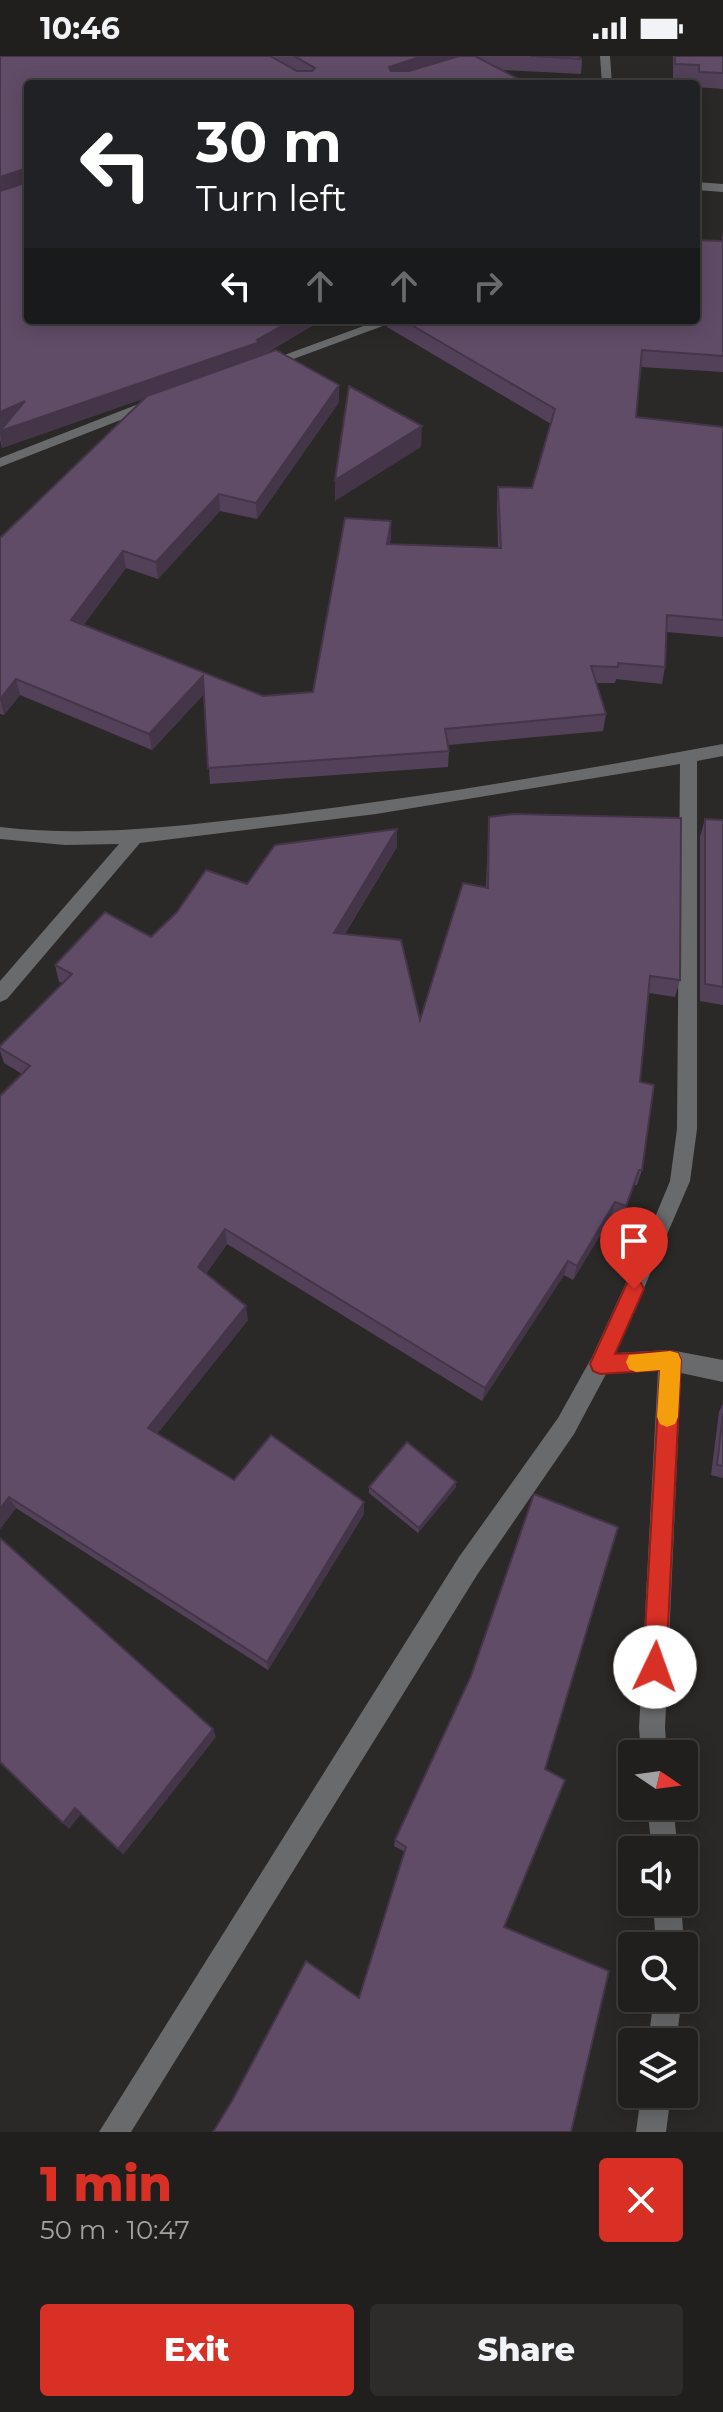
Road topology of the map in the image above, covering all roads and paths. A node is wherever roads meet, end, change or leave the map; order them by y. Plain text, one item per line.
1 (605, 56) edge
2 (607, 80) edge
3 (700, 186) edge
4 (723, 188) edge
5 (381, 324) edge
6 (245, 371) edge
7 (172, 396) edge
8 (0, 463) edge
9 (723, 750) edge
10 (689, 756) junction
11 (0, 833) edge
12 (135, 837) junction
13 (0, 994) edge
14 (670, 1360) junction
15 (600, 1364) junction
16 (723, 1371) edge
17 (653, 1740) edge
18 (654, 2108) edge
19 (114, 2132) edge
20 (651, 2132) edge

1 - 2 street
3 - 4 street
5 - 6 street
7 - 8 street
9 - 10 street
10 - 12 street
10 - 15 street
11 - 12 street
12 - 13 street
14 - 15 street
14 - 16 street
14 - 17 street
15 - 19 street
18 - 20 street

